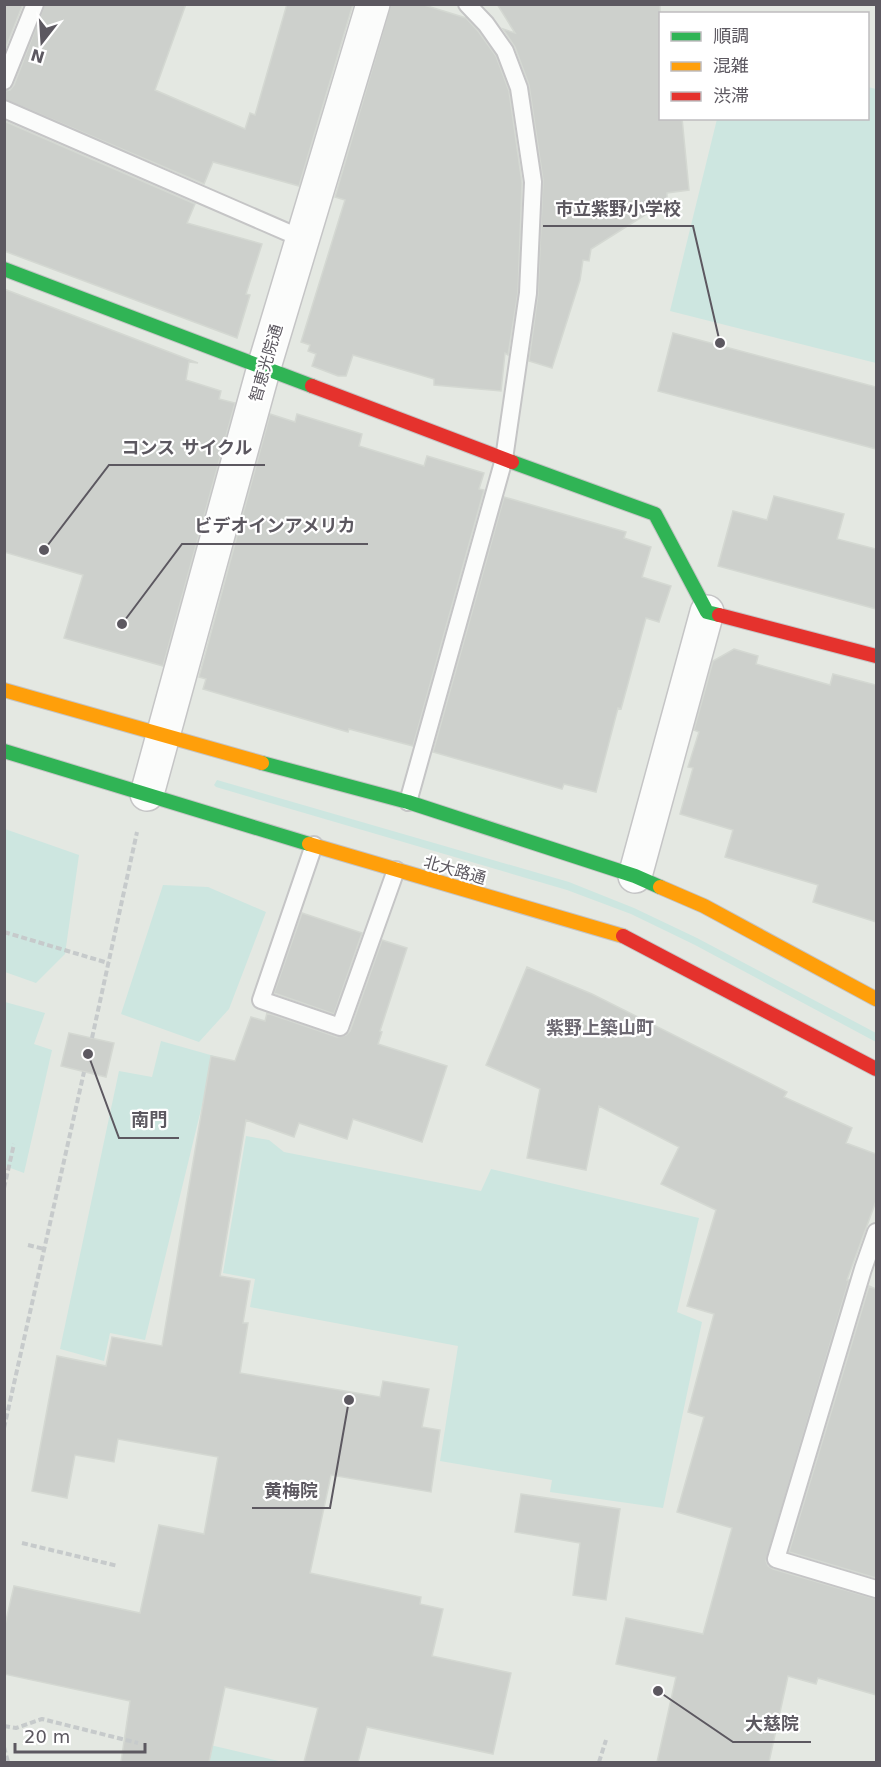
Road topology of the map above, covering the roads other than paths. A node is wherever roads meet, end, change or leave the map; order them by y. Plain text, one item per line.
1 (35, 4) edge
2 (373, 4) edge
3 (467, 4) edge
4 (4, 81) edge
5 (4, 109) edge
6 (303, 239) junction
7 (4, 269) edge
8 (264, 367) junction
9 (504, 459) junction
10 (707, 612) junction
11 (876, 656) edge
12 (4, 690) edge
13 (163, 736) junction
14 (4, 752) edge
15 (147, 794) junction
16 (408, 802) junction
17 (314, 845) junction
18 (396, 870) junction
19 (635, 876) junction
20 (876, 999) edge
21 (876, 1069) edge
22 (876, 1232) edge
23 (876, 1589) edge

1 - 4 lane
2 - 6 street, 智恵光院通
3 - 9 lane
5 - 6 lane
6 - 8 street, 智恵光院通
7 - 8 main road
8 - 9 main road
8 - 13 street, 智恵光院通
9 - 10 main road
9 - 16 lane
10 - 11 main road
10 - 19 street
12 - 13 main road
13 - 15 street, 智恵光院通
13 - 16 main road
14 - 15 main road, 北大路通
15 - 17 main road, 北大路通
16 - 19 main road
17 - 18 main road, 北大路通
17 - 18 lane
18 - 21 main road, 北大路通
19 - 20 main road
22 - 23 lane

